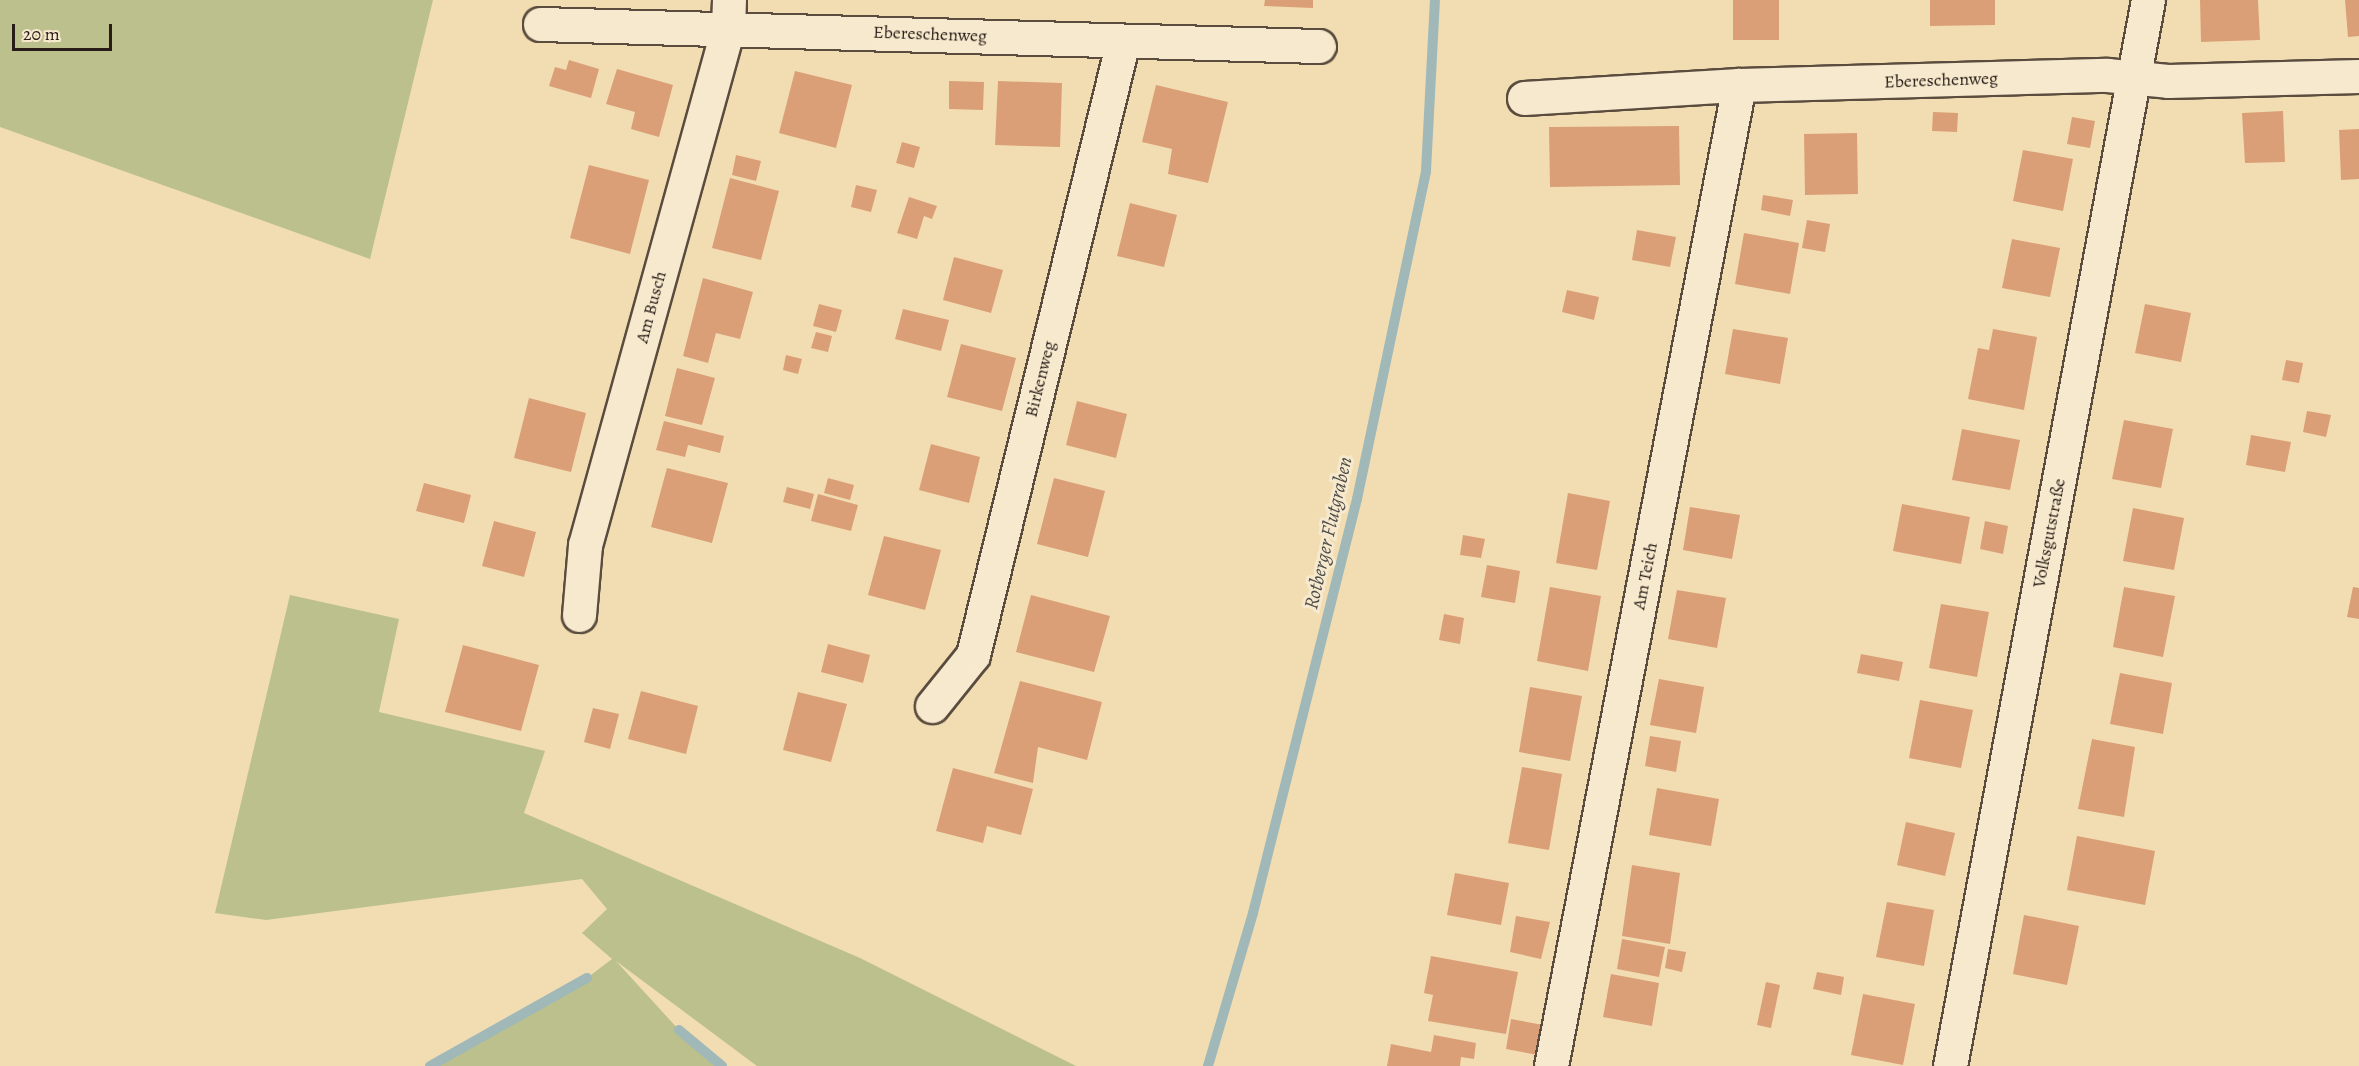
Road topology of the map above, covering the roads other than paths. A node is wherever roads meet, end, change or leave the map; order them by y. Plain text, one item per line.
1 (2148, 0) edge
2 (729, 14) edge
3 (540, 24) dead end
4 (1123, 41) junction
5 (1319, 46) dead end
6 (2359, 76) edge
7 (2133, 78) junction
8 (1739, 86) junction
9 (1524, 98) dead end
10 (579, 615) dead end
11 (933, 706) dead end
12 (1551, 1066) edge
13 (1950, 1066) edge

1 - 7 street, Volksgutstraße
2 - 3 street, Ebereschenweg
2 - 4 street, Ebereschenweg
2 - 10 street, Am Busch
4 - 5 street, Ebereschenweg
4 - 11 street, Birkenweg
6 - 7 street, Ebereschenweg
7 - 8 street, Ebereschenweg
7 - 13 street, Volksgutstraße
8 - 9 street, Ebereschenweg
8 - 12 street, Am Teich

